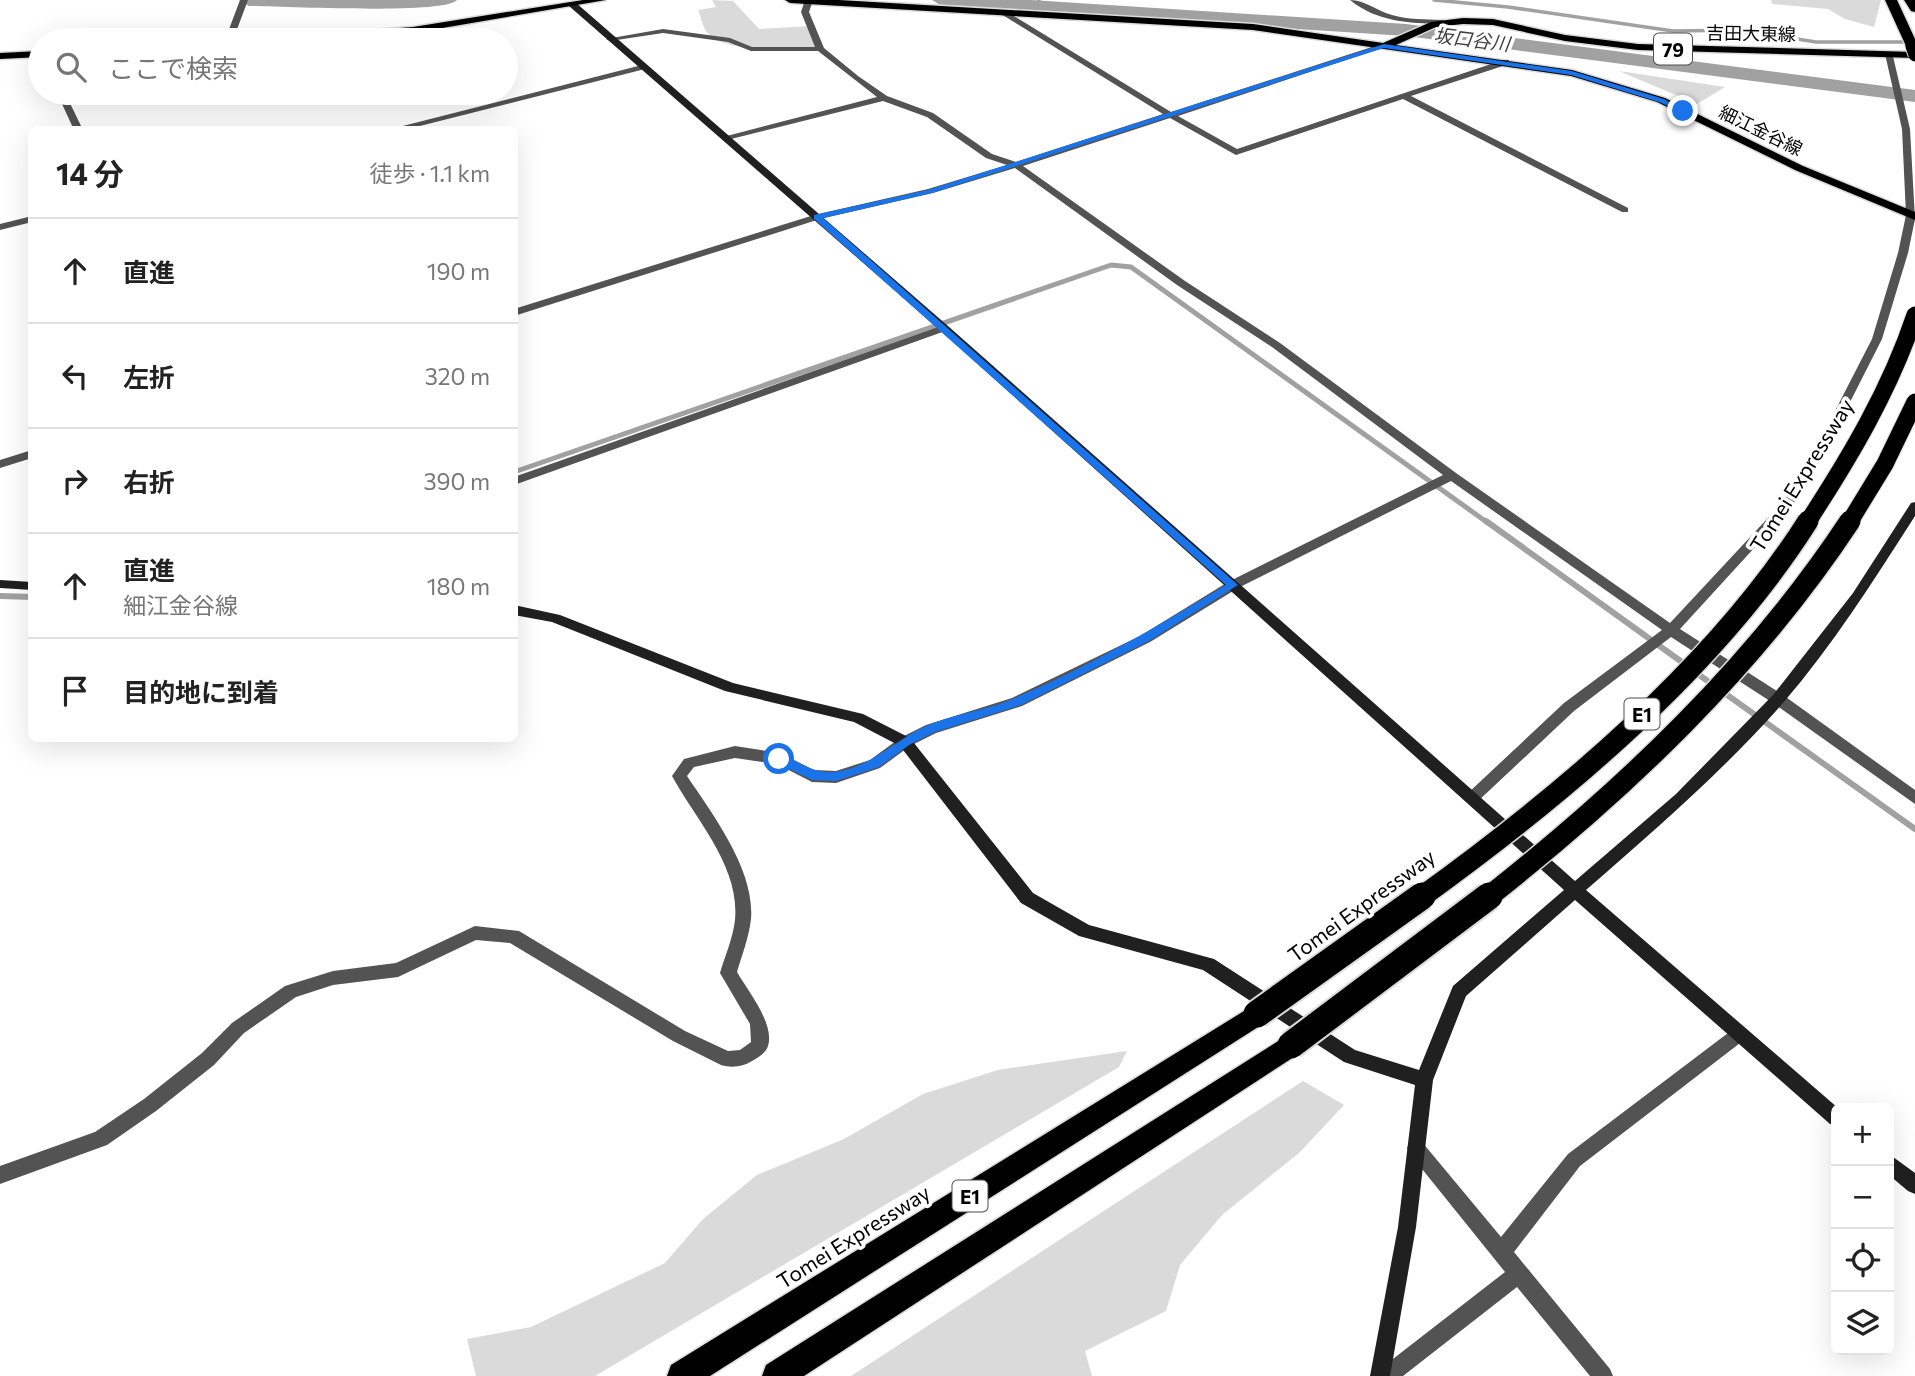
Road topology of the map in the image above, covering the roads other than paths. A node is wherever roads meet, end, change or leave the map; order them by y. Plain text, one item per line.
1 (601, 0) edge
2 (790, 0) edge
3 (1354, 0) edge
4 (1891, 0) edge
5 (1910, 0) edge
6 (809, 1) edge
7 (244, 2) edge
8 (571, 2) edge
9 (1915, 9) edge
10 (1004, 12) junction
11 (1438, 23) junction
12 (234, 28) edge
13 (424, 28) edge
14 (610, 39) junction
15 (1388, 44) junction
16 (820, 49) junction
17 (1914, 52) edge
18 (1894, 54) junction
19 (28, 55) edge
20 (0, 57) edge
21 (1506, 62) junction
22 (642, 67) junction
23 (1404, 96) junction
24 (518, 98) edge
25 (884, 98) junction
26 (67, 105) edge
27 (491, 105) edge
28 (1906, 106) junction
29 (1172, 116) junction
30 (77, 126) edge
31 (407, 126) edge
32 (726, 139) junction
33 (1915, 149) edge
34 (1016, 165) junction
35 (1625, 210) dead end
36 (1913, 215) edge
37 (817, 217) junction
38 (28, 220) edge
39 (0, 227) edge
40 (518, 312) edge
41 (1915, 315) edge
42 (940, 325) junction
43 (1915, 402) edge
44 (28, 455) edge
45 (0, 464) edge
46 (1447, 478) junction
47 (518, 480) edge
48 (1915, 506) edge
49 (0, 583) edge
50 (1233, 585) junction
51 (28, 586) edge
52 (518, 611) edge
53 (1666, 633) junction
54 (1778, 699) junction
55 (905, 742) junction
56 (1915, 797) edge
57 (1472, 798) junction
58 (1574, 890) junction
59 (1738, 1035) junction
60 (1424, 1080) junction
61 (1831, 1114) edge
62 (1416, 1148) junction
63 (1893, 1166) edge
64 (0, 1175) edge
65 (1915, 1185) edge
66 (1501, 1253) junction
67 (1518, 1274) junction
68 (682, 1376) edge
69 (777, 1376) edge
70 (1381, 1376) edge
71 (1387, 1376) edge
72 (1603, 1376) edge

1 - 8 main road
2 - 6 main road, 細江金谷線
3 - 11 street
4 - 17 highway
5 - 9 highway
6 - 10 main road, 細江金谷線
6 - 16 street
7 - 12 street
8 - 13 main road
8 - 14 street
10 - 15 main road, 細江金谷線
10 - 29 street
11 - 15 main road, 吉田大東線 / 79
11 - 18 main road, 吉田大東線 / 79
14 - 16 street
14 - 22 street
15 - 21 main road, 細江金谷線
15 - 29 street
16 - 25 street
17 - 18 main road, 吉田大東線 / 79
18 - 28 street
18 - 28 street
19 - 20 main road
21 - 23 street
21 - 36 main road, 細江金谷線
22 - 24 street
22 - 32 street
23 - 29 street
23 - 35 street
25 - 32 street
25 - 34 street
26 - 30 street
27 - 31 street
28 - 33 street
28 - 36 street
29 - 34 street
32 - 37 street
34 - 37 street
34 - 46 street
36 - 53 street
37 - 40 street
37 - 42 street
38 - 39 street
41 - 68 highway, Tomei Expressway / E1, bridge
42 - 47 street
42 - 50 street
43 - 69 highway, E1, bridge
44 - 45 street
46 - 50 street
46 - 53 street
48 - 54 street
49 - 51 street
50 - 55 street
50 - 57 street
52 - 55 street
53 - 54 street
53 - 57 street
54 - 56 street
54 - 58 street
55 - 60 street
55 - 64 street
57 - 58 street
58 - 59 street
58 - 60 street
59 - 61 street
59 - 66 street
60 - 62 street
62 - 66 street
62 - 70 street
63 - 65 street
66 - 67 street
67 - 71 street
67 - 72 street

